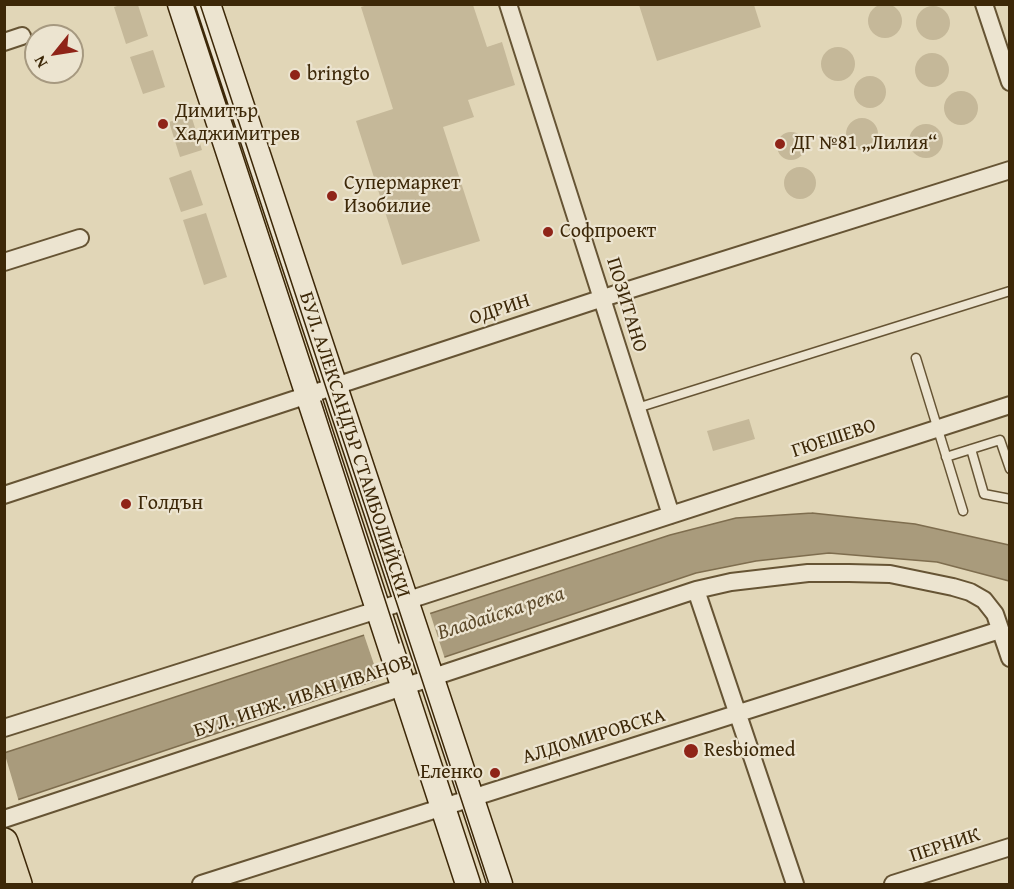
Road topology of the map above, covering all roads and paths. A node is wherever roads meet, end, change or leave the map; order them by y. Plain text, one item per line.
1 (180, 4) edge
2 (208, 4) edge
3 (508, 4) edge
4 (984, 4) edge
5 (22, 36) dead end
6 (4, 42) edge
7 (1010, 82) edge
8 (1010, 170) edge
9 (80, 238) dead end
10 (4, 262) edge
11 (1010, 291) edge
12 (603, 298) junction
13 (916, 358) dead end
14 (334, 385) junction
15 (307, 394) junction
16 (1010, 405) edge
17 (637, 408) junction
18 (937, 428) junction
19 (970, 449) junction
20 (946, 457) junction
21 (1010, 469) edge
22 (4, 495) edge
23 (1010, 499) edge
24 (963, 511) dead end
25 (671, 515) junction
26 (696, 590) junction
27 (406, 604) junction
28 (378, 614) junction
29 (1000, 630) junction
30 (1010, 658) edge
31 (430, 674) junction
32 (402, 684) junction
33 (738, 714) junction
34 (4, 728) edge
35 (471, 797) junction
36 (443, 807) junction
37 (4, 819) edge
38 (4, 842) edge
39 (1010, 847) edge
40 (18, 885) edge
41 (201, 885) edge
42 (468, 885) edge
43 (500, 885) edge
44 (795, 885) edge
45 (893, 885) edge

1 - 15 main road, БУЛ. АЛЕКСАНДЪР СТАМБОЛИЙСКИ
2 - 14 main road, БУЛ. АЛЕКСАНДЪР СТАМБОЛИЙСКИ
3 - 12 street, ПОЗИТАНО
4 - 7 street
5 - 6 street
8 - 12 street, ОДРИН
9 - 10 street
11 - 17 lane
12 - 14 street, ОДРИН
12 - 17 street, ПОЗИТАНО
13 - 18 lane
14 - 15 street, ОДРИН
14 - 27 main road, БУЛ. АЛЕКСАНДЪР СТАМБОЛИЙСКИ
15 - 22 street, ОДРИН
15 - 28 main road, БУЛ. АЛЕКСАНДЪР СТАМБОЛИЙСКИ
16 - 18 street, ГЮЕШЕВО
17 - 25 street, ПОЗИТАНО
18 - 20 lane
18 - 25 street, ГЮЕШЕВО
19 - 20 lane
19 - 21 lane
19 - 23 lane
20 - 24 lane
25 - 27 street
26 - 29 street, БУЛ. ИНЖ. ИВАН ИВАНОВ
26 - 31 street, БУЛ. ИНЖ. ИВАН ИВАНОВ
26 - 33 street
27 - 28 street
27 - 31 main road, БУЛ. АЛЕКСАНДЪР СТАМБОЛИЙСКИ
28 - 32 main road, БУЛ. АЛЕКСАНДЪР СТАМБОЛИЙСКИ
28 - 34 street
29 - 30 street
29 - 33 street, АЛДОМИРОВСКА
31 - 32 street, БУЛ. ИНЖ. ИВАН ИВАНОВ
31 - 35 main road, БУЛ. АЛЕКСАНДЪР СТАМБОЛИЙСКИ
32 - 36 main road, БУЛ. АЛЕКСАНДЪР СТАМБОЛИЙСКИ
32 - 37 street, БУЛ. ИНЖ. ИВАН ИВАНОВ
33 - 35 street, АЛДОМИРОВСКА
33 - 44 street
35 - 36 street, АЛДОМИРОВСКА
35 - 43 main road, БУЛ. АЛЕКСАНДЪР СТАМБОЛИЙСКИ
36 - 41 street, АЛДОМИРОВСКА
36 - 42 main road, БУЛ. АЛЕКСАНДЪР СТАМБОЛИЙСКИ
38 - 40 main road
39 - 45 street, ПЕРНИК

